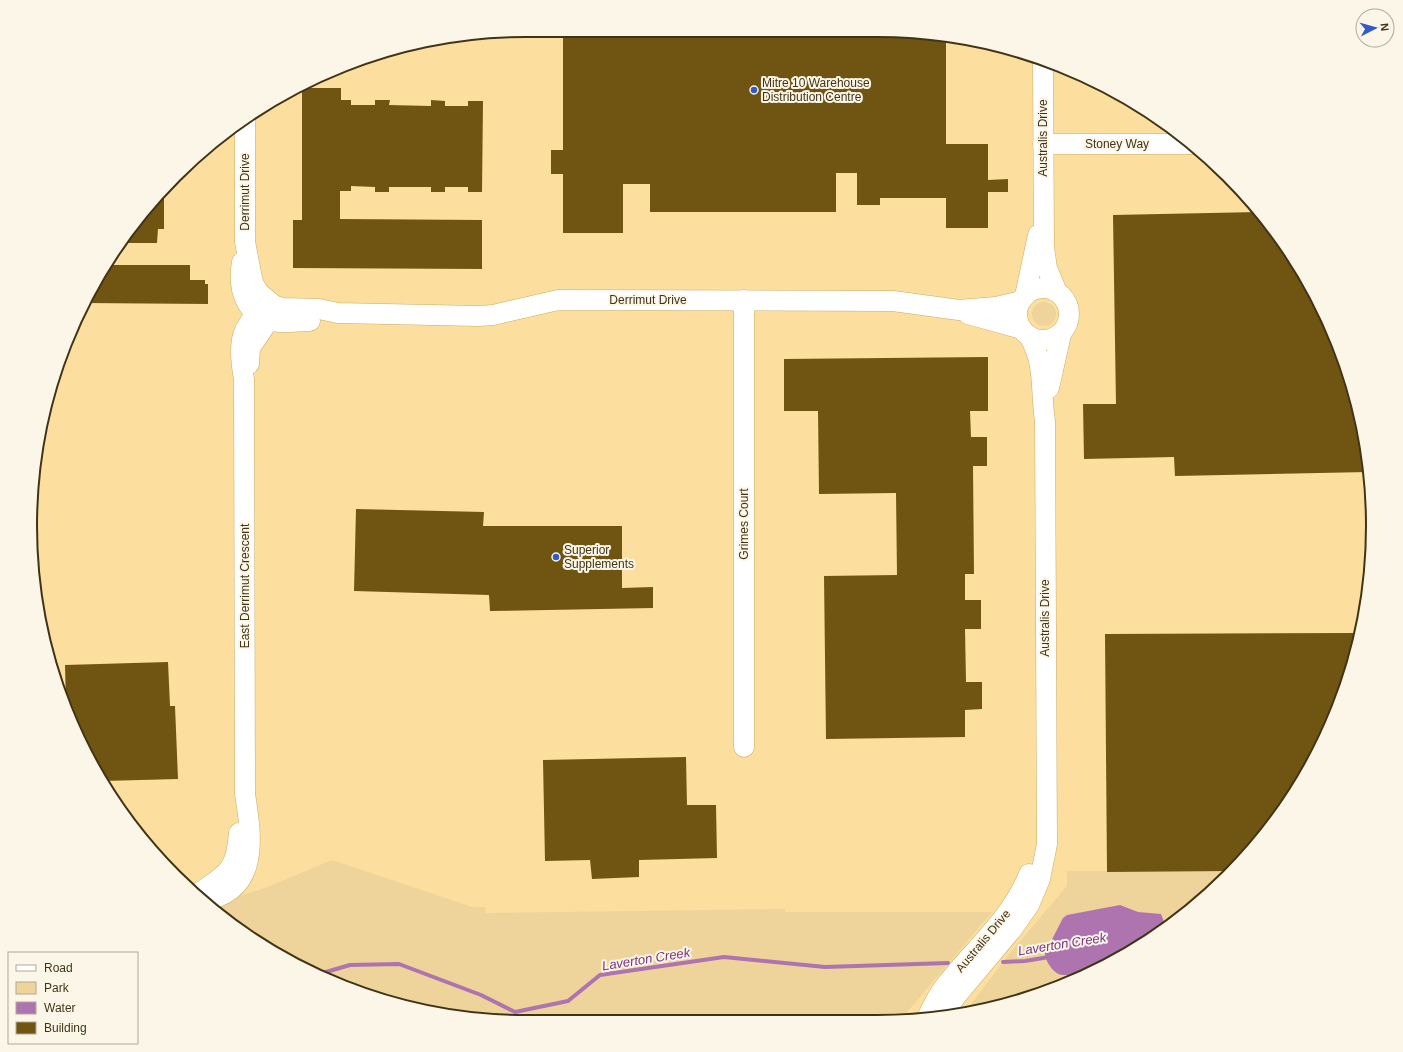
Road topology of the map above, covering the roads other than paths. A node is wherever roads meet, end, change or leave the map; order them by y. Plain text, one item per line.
1 (1043, 66) edge
2 (245, 126) edge
3 (1043, 144) junction
4 (1182, 144) edge
5 (1043, 214) junction
6 (1057, 292) junction
7 (1023, 298) junction
8 (744, 300) junction
9 (958, 310) junction
10 (265, 311) junction
11 (1025, 333) junction
12 (1061, 334) junction
13 (1045, 421) junction
14 (744, 747) dead end
15 (246, 794) junction
16 (1045, 814) junction
17 (201, 892) edge
18 (209, 898) edge
19 (946, 1010) edge
20 (930, 1012) edge

1 - 3 street, Australis Drive
2 - 10 street, Derrimut Drive
3 - 4 street, Stoney Way
3 - 5 street, Australis Drive
5 - 6 street, Australis Drive
5 - 7 street, Australis Drive
6 - 7 street
6 - 12 street
7 - 9 street, Derrimut Drive
7 - 11 street
8 - 9 street, Derrimut Drive
8 - 10 street, Derrimut Drive
8 - 14 street, Grimes Court
9 - 11 street, Derrimut Drive
10 - 15 street, East Derrimut Crescent
11 - 12 street
11 - 13 street, Australis Drive
12 - 13 street, Australis Drive
13 - 16 street, Australis Drive
15 - 17 street, East Derrimut Crescent
15 - 18 street, East Derrimut Crescent
16 - 19 street, Australis Drive
16 - 20 street, Australis Drive

